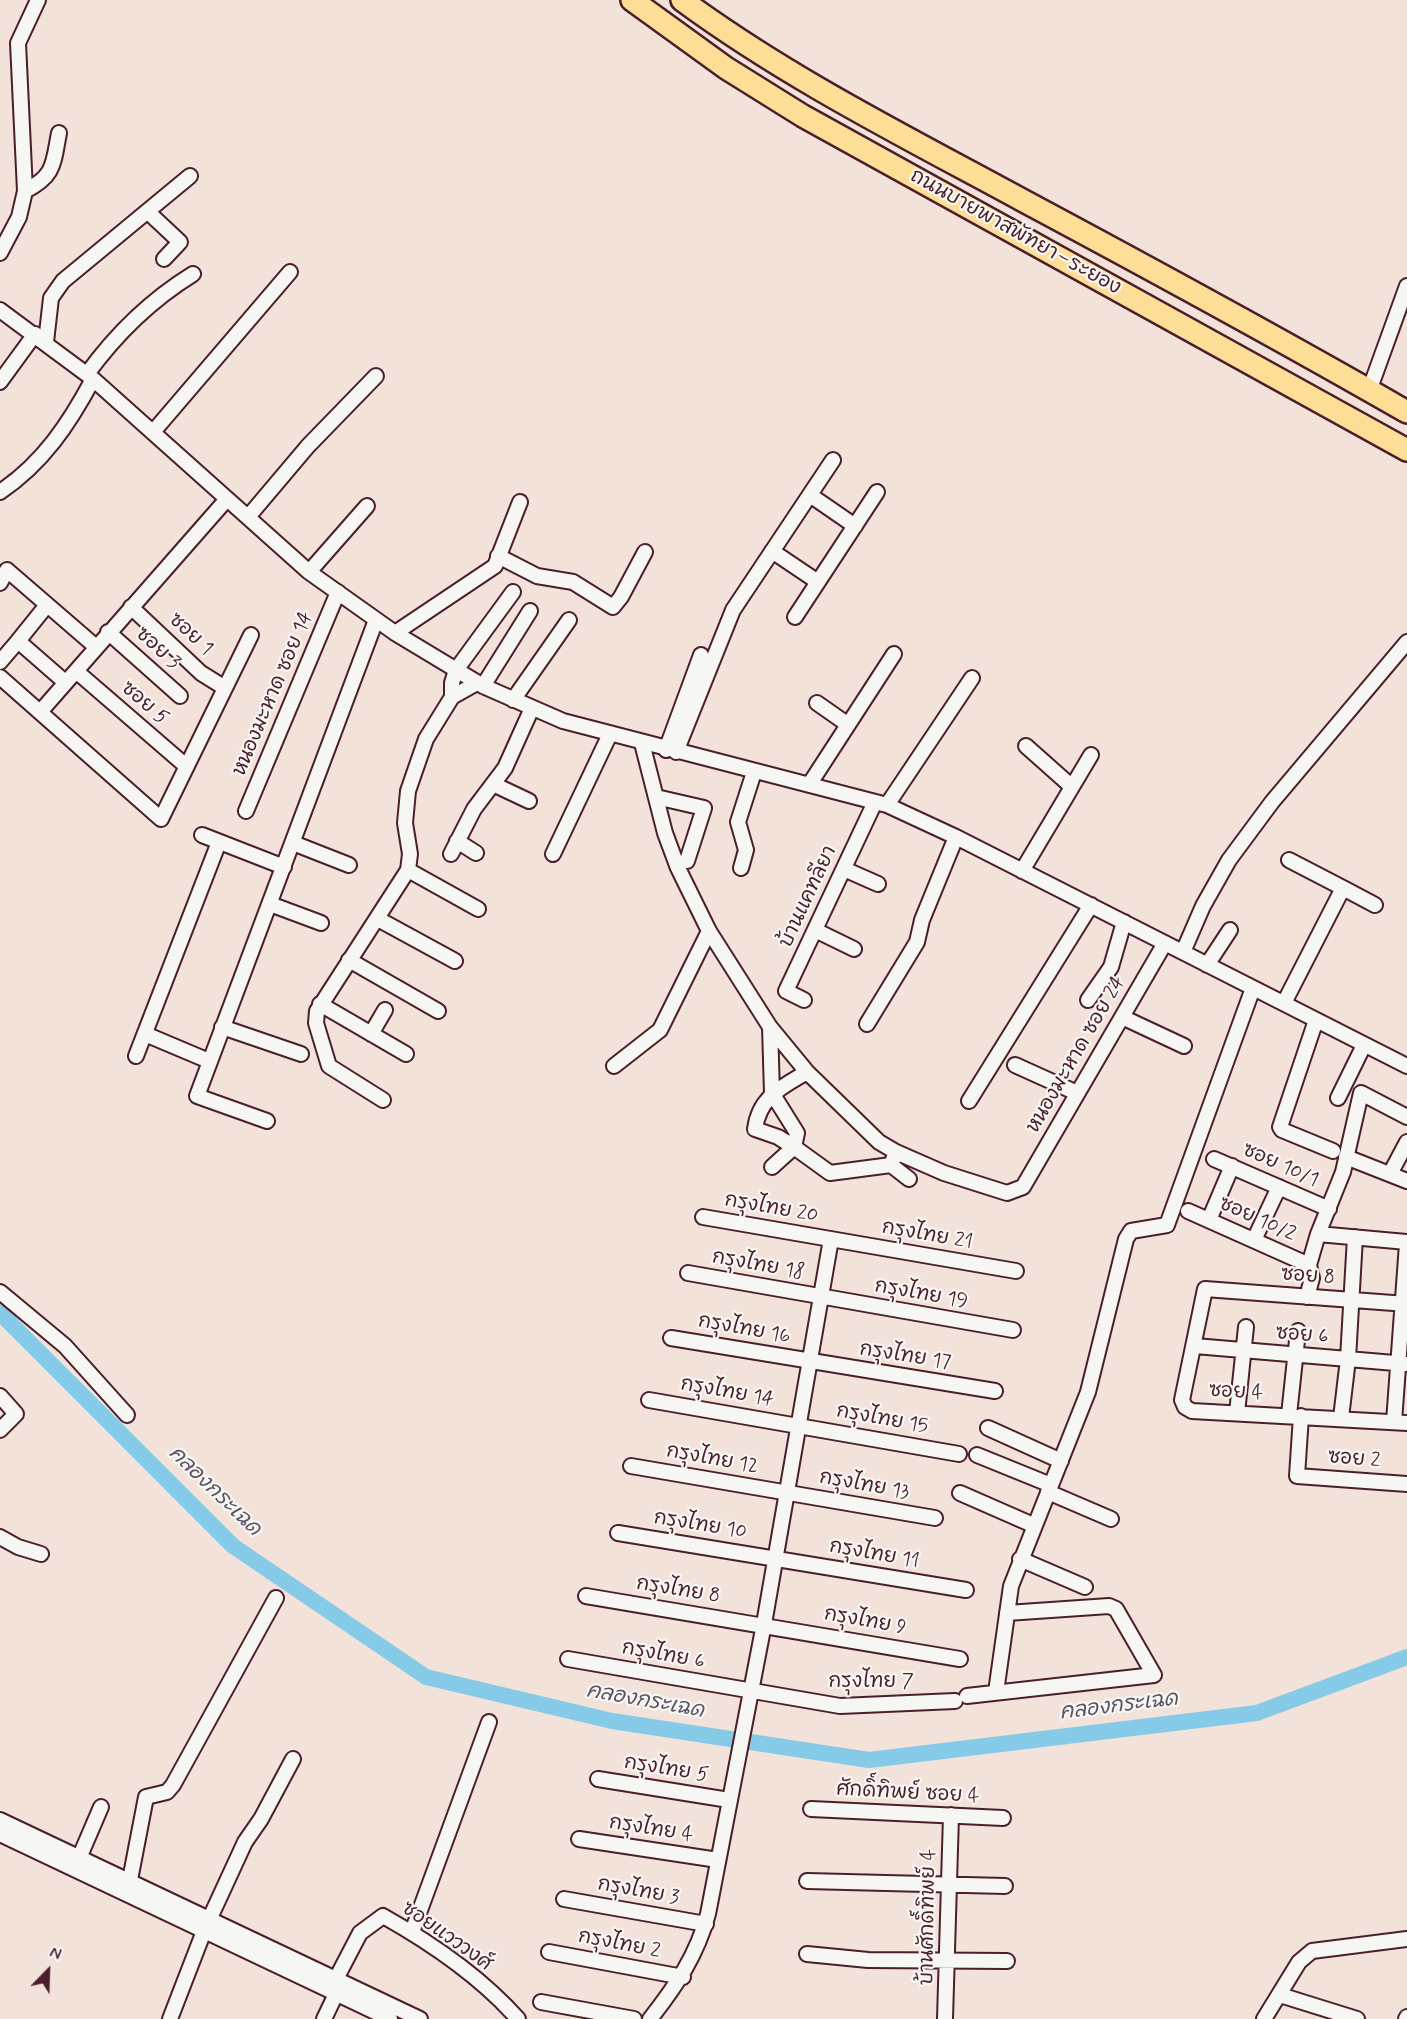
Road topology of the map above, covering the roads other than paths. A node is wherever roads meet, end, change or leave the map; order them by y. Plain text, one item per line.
1 (38, 0) edge
2 (632, 0) edge
3 (682, 0) edge
4 (59, 133) dead end
5 (190, 176) dead end
6 (25, 191) junction
7 (147, 212) junction
8 (0, 253) edge
9 (164, 259) dead end
10 (290, 272) dead end
11 (194, 274) dead end
12 (1407, 286) edge
13 (0, 310) edge
14 (41, 338) junction
15 (376, 376) dead end
16 (90, 377) junction
17 (0, 382) edge
18 (1370, 391) junction
19 (1407, 412) edge
20 (153, 432) junction
21 (1407, 450) edge
22 (833, 460) dead end
23 (0, 492) edge
24 (877, 492) dead end
25 (810, 495) junction
26 (227, 499) junction
27 (520, 502) dead end
28 (367, 506) dead end
29 (248, 517) junction
30 (855, 526) junction
31 (772, 551) junction
32 (645, 552) dead end
33 (498, 556) junction
34 (309, 573) junction
35 (818, 582) junction
36 (0, 583) edge
37 (338, 592) junction
38 (513, 592) dead end
39 (47, 605) junction
40 (131, 607) junction
41 (530, 611) dead end
42 (795, 617) dead end
43 (376, 620) junction
44 (569, 620) dead end
45 (108, 632) junction
46 (395, 633) junction
47 (251, 635) dead end
48 (18, 641) junction
49 (1407, 642) edge
50 (95, 646) junction
51 (894, 654) dead end
52 (701, 655) dead end
53 (0, 662) edge
54 (456, 670) junction
55 (76, 671) junction
56 (0, 677) edge
57 (972, 678) dead end
58 (65, 682) junction
59 (480, 685) junction
60 (225, 688) junction
61 (180, 696) dead end
62 (452, 697) junction
63 (513, 700) junction
64 (817, 703) dead end
65 (532, 708) junction
66 (40, 712) junction
67 (848, 724) junction
68 (610, 734) junction
69 (642, 743) junction
70 (1026, 746) dead end
71 (671, 751) junction
72 (1090, 754) dead end
73 (186, 766) junction
74 (754, 772) junction
75 (493, 784) junction
76 (809, 785) junction
77 (1071, 786) junction
78 (656, 797) junction
79 (529, 801) dead end
80 (881, 804) junction
81 (246, 811) dead end
82 (202, 836) dead end
83 (956, 837) junction
84 (219, 842) junction
85 (293, 843) junction
86 (476, 853) dead end
87 (553, 854) dead end
88 (1289, 860) dead end
89 (687, 861) dead end
90 (349, 865) dead end
91 (284, 867) junction
92 (741, 868) dead end
93 (844, 869) junction
94 (408, 870) junction
95 (1022, 871) junction
96 (878, 884) dead end
97 (1343, 888) junction
98 (270, 904) junction
99 (1091, 905) junction
100 (1375, 905) dead end
101 (478, 909) dead end
102 (378, 919) junction
103 (1124, 922) junction
104 (321, 923) dead end
105 (815, 930) junction
106 (1230, 930) dead end
107 (709, 931) junction
108 (1165, 943) junction
109 (854, 949) dead end
110 (1183, 952) junction
111 (349, 960) junction
112 (455, 961) dead end
113 (1207, 964) junction
114 (1253, 988) junction
115 (804, 1000) dead end
116 (1088, 1000) dead end
117 (1284, 1003) junction
118 (320, 1004) junction
119 (385, 1010) dead end
120 (438, 1011) dead end
121 (1122, 1017) junction
122 (1316, 1020) junction
123 (867, 1024) dead end
124 (770, 1027) junction
125 (222, 1028) junction
126 (145, 1034) junction
127 (371, 1034) junction
128 (1364, 1045) junction
129 (1184, 1046) dead end
130 (301, 1054) dead end
131 (406, 1054) dead end
132 (136, 1056) dead end
133 (209, 1061) junction
134 (1016, 1065) dead end
135 (614, 1066) dead end
136 (1407, 1066) edge
137 (807, 1072) junction
138 (772, 1093) junction
139 (1077, 1093) junction
140 (1338, 1098) dead end
141 (383, 1100) dead end
142 (969, 1101) dead end
143 (1407, 1117) edge
144 (267, 1121) dead end
145 (1407, 1142) edge
146 (794, 1147) junction
147 (1340, 1154) junction
148 (893, 1158) junction
149 (1214, 1159) dead end
150 (1232, 1166) junction
151 (772, 1167) dead end
152 (1390, 1174) junction
153 (909, 1179) dead end
154 (1407, 1181) edge
155 (1279, 1187) junction
156 (1329, 1209) junction
157 (1188, 1211) dead end
158 (703, 1217) dead end
159 (1209, 1220) junction
160 (1318, 1234) junction
161 (1355, 1237) junction
162 (831, 1239) junction
163 (1254, 1240) junction
164 (1407, 1243) edge
165 (1310, 1265) junction
166 (1016, 1271) dead end
167 (688, 1273) dead end
168 (1205, 1289) joint
169 (0, 1292) edge
170 (822, 1297) junction
171 (1307, 1297) junction
172 (1351, 1300) junction
173 (1404, 1304) edge
174 (1246, 1327) dead end
175 (1013, 1330) dead end
176 (1298, 1331) dead end
177 (671, 1338) dead end
178 (1195, 1346) junction
179 (1242, 1350) junction
180 (1294, 1355) junction
181 (1348, 1359) junction
182 (810, 1361) junction
183 (1402, 1364) edge
184 (995, 1391) dead end
185 (0, 1396) edge
186 (649, 1400) dead end
187 (1237, 1413) junction
188 (127, 1415) dead end
189 (1295, 1416) junction
190 (1341, 1418) junction
191 (1400, 1422) edge
192 (798, 1425) junction
193 (988, 1428) dead end
194 (0, 1430) edge
195 (959, 1454) dead end
196 (977, 1455) dead end
197 (1061, 1461) junction
198 (631, 1466) dead end
199 (1407, 1484) edge
200 (1049, 1489) junction
201 (786, 1492) junction
202 (960, 1493) dead end
203 (935, 1518) dead end
204 (1111, 1519) dead end
205 (1033, 1525) junction
206 (618, 1533) dead end
207 (0, 1537) edge
208 (41, 1554) dead end
209 (775, 1558) junction
210 (1020, 1558) junction
211 (1085, 1587) dead end
212 (966, 1590) dead end
213 (586, 1596) dead end
214 (276, 1598) dead end
215 (1007, 1613) junction
216 (764, 1624) junction
217 (568, 1659) dead end
218 (960, 1659) dead end
219 (751, 1691) junction
220 (996, 1692) junction
221 (489, 1722) dead end
222 (293, 1759) dead end
223 (598, 1779) dead end
224 (729, 1800) junction
225 (101, 1807) dead end
226 (811, 1809) dead end
227 (951, 1815) junction
228 (1003, 1818) dead end
229 (0, 1820) edge
230 (0, 1834) edge
231 (579, 1839) dead end
232 (80, 1856) junction
233 (718, 1860) junction
234 (129, 1880) junction
235 (807, 1881) dead end
236 (949, 1886) junction
237 (1005, 1886) dead end
238 (564, 1899) dead end
239 (207, 1924) junction
240 (706, 1924) junction
241 (412, 1932) junction
242 (1407, 1939) edge
243 (549, 1952) dead end
244 (807, 1954) dead end
245 (949, 1961) junction
246 (1007, 1961) dead end
247 (311, 1974) junction
248 (683, 1977) junction
249 (336, 1979) junction
250 (336, 1994) junction
251 (1280, 1995) junction
252 (541, 2002) dead end
253 (170, 2019) edge
254 (324, 2019) edge
255 (390, 2019) edge
256 (420, 2019) edge
257 (518, 2019) edge
258 (634, 2019) edge
259 (650, 2019) edge
260 (945, 2019) edge
261 (1264, 2019) edge
262 (1357, 2019) edge

1 - 6 street
2 - 21 highway, ถนนบายพาสพัทยา–ระยอง
3 - 18 highway, ถนนบายพาสพัทยา–ระยอง
4 - 6 street
5 - 7 street
6 - 8 street
7 - 9 street
7 - 14 street
10 - 20 street
11 - 16 street
12 - 18 street
13 - 14 street
14 - 16 street
14 - 17 street
15 - 29 street
16 - 20 street
16 - 23 street
18 - 19 highway, ถนนบายพาสพัทยา–ระยอง
20 - 26 street
22 - 25 street
24 - 30 street
25 - 30 street
25 - 31 street
26 - 29 street
26 - 40 street
27 - 33 street
28 - 34 street
29 - 34 street
30 - 35 street
31 - 35 street
31 - 71 street
32 - 33 street
33 - 46 street
34 - 37 street
35 - 42 street
36 - 39 street
37 - 43 street
37 - 81 street, หนองมะหาด ซอย 14
38 - 54 street
39 - 48 street
39 - 50 street
40 - 45 street
40 - 60 street, ซอย 1
41 - 59 street
43 - 46 street
43 - 85 street
44 - 63 street
45 - 50 street
45 - 61 street, ซอย 3
46 - 54 street
47 - 60 street
48 - 53 street
48 - 58 street
49 - 110 street
50 - 55 street
51 - 67 street
52 - 71 street
54 - 59 street
54 - 62 street
55 - 58 street
55 - 73 street, ซอย 5
56 - 66 street
57 - 80 street, บ้านแคทลียา
58 - 66 street
59 - 62 street
59 - 63 street
60 - 73 street
62 - 94 street
63 - 65 street
64 - 67 street
65 - 68 street
65 - 75 street
66 - 73 street
67 - 76 street
68 - 69 street
68 - 87 street
69 - 71 street
69 - 78 street
70 - 77 street
71 - 74 street
72 - 77 street
74 - 76 street
74 - 92 street
75 - 79 street
75 - 86 street
76 - 80 street
77 - 95 street
78 - 89 street
78 - 107 street
80 - 83 street
80 - 93 street, บ้านแคทลียา
82 - 84 street
83 - 95 street
83 - 123 street
84 - 91 street
84 - 126 street
85 - 90 street
85 - 91 street
88 - 97 street
91 - 98 street
93 - 96 street
93 - 105 street, บ้านแคทลียา
94 - 101 street
94 - 102 street
95 - 99 street
97 - 100 street
97 - 117 street
98 - 104 street
98 - 125 street
99 - 103 street
99 - 142 street
102 - 111 street
102 - 112 street
103 - 108 street
103 - 116 street
105 - 109 street
105 - 115 street, บ้านแคทลียา
106 - 113 street
107 - 124 street
107 - 135 street
108 - 110 street
108 - 121 street, หนองมะหาด ซอย 24
110 - 113 street
111 - 118 street
111 - 120 street
113 - 114 street
114 - 117 street
114 - 197 street
117 - 122 street
118 - 127 street
118 - 141 street
119 - 127 street
121 - 129 street
121 - 139 street, หนองมะหาด ซอย 24
122 - 128 street
122 - 147 street
124 - 137 street
124 - 138 street
125 - 130 street
125 - 133 street
126 - 132 street
126 - 133 street
127 - 131 street
128 - 136 street
128 - 140 street
133 - 144 street
134 - 139 street
137 - 138 street
137 - 148 street
138 - 146 street
138 - 146 street
139 - 148 street, หนองมะหาด ซอย 24
143 - 147 street
145 - 152 street
146 - 148 street
146 - 151 street
147 - 152 street
147 - 156 street
148 - 153 street
149 - 150 street, ซอย 10/1
150 - 155 street, ซอย 10/1
150 - 159 street
152 - 154 street
155 - 156 street, ซอย 10/1
155 - 163 street
156 - 160 street
157 - 159 street, ซอย 10/2
158 - 162 street, กรุงไทย 20
159 - 163 street, ซอย 10/2
160 - 161 street
160 - 165 street
161 - 164 street
161 - 172 street
162 - 166 street, กรุงไทย 21
162 - 170 street
163 - 165 street, ซอย 10/2
164 - 173 street
165 - 171 street
167 - 170 street, กรุงไทย 18
168 - 171 street, ซอย 8
168 - 178 street, ซอย 4
169 - 188 street
170 - 175 street, กรุงไทย 19
170 - 182 street
171 - 172 street, ซอย 8
172 - 173 street, ซอย 8
172 - 181 street
173 - 183 street
174 - 179 street
176 - 180 street
177 - 182 street, กรุงไทย 16
178 - 179 street, ซอย 6
178 - 187 street, ซอย 4
179 - 180 street, ซอย 6
179 - 187 street
180 - 181 street, ซอย 6
180 - 189 street
181 - 183 street, ซอย 6
181 - 190 street
182 - 184 street, กรุงไทย 17
182 - 192 street
183 - 191 street
185 - 194 street
186 - 192 street, กรุงไทย 14
187 - 189 street, ซอย 4
189 - 190 street, ซอย 4
189 - 199 street, ซอย 2
190 - 191 street, ซอย 4
192 - 195 street, กรุงไทย 15
192 - 201 street
193 - 197 street
196 - 200 street
197 - 200 street
198 - 201 street, กรุงไทย 12
200 - 204 street
200 - 205 street
201 - 203 street, กรุงไทย 13
201 - 209 street
202 - 205 street
205 - 210 street
206 - 209 street, กรุงไทย 10
207 - 208 street
209 - 212 street, กรุงไทย 11
209 - 216 street
210 - 211 street
210 - 215 street
213 - 216 street, กรุงไทย 8
214 - 234 street
215 - 220 street
215 - 220 street, กรุงไทย 7
216 - 218 street, กรุงไทย 9
216 - 219 street
217 - 219 street, กรุงไทย 6
219 - 220 street, กรุงไทย 7
219 - 224 street
221 - 241 street
222 - 239 street
223 - 224 street, กรุงไทย 5
224 - 233 street
225 - 232 street
226 - 227 street, ศักดิ์ทิพย์ ซอย 4
227 - 228 street, ศักดิ์ทิพย์ ซอย 4
227 - 236 street, บ้านศักดิ์ทิพย์ 4
229 - 232 street
230 - 239 street
231 - 233 street, กรุงไทย 4
232 - 234 street
233 - 240 street
234 - 239 street
235 - 236 street
236 - 237 street
236 - 245 street, บ้านศักดิ์ทิพย์ 4
238 - 240 street, กรุงไทย 3
239 - 247 street
239 - 253 street
240 - 248 street
241 - 249 street, ซอยแวววงศ์
241 - 257 street, ซอยแวววงศ์
242 - 251 street
243 - 248 street, กรุงไทย 2
244 - 245 street
245 - 246 street
245 - 260 street, บ้านศักดิ์ทิพย์ 4
247 - 249 street
247 - 250 street
248 - 259 street
249 - 256 street
250 - 254 street
250 - 255 street
251 - 261 street
251 - 262 street
252 - 258 street

